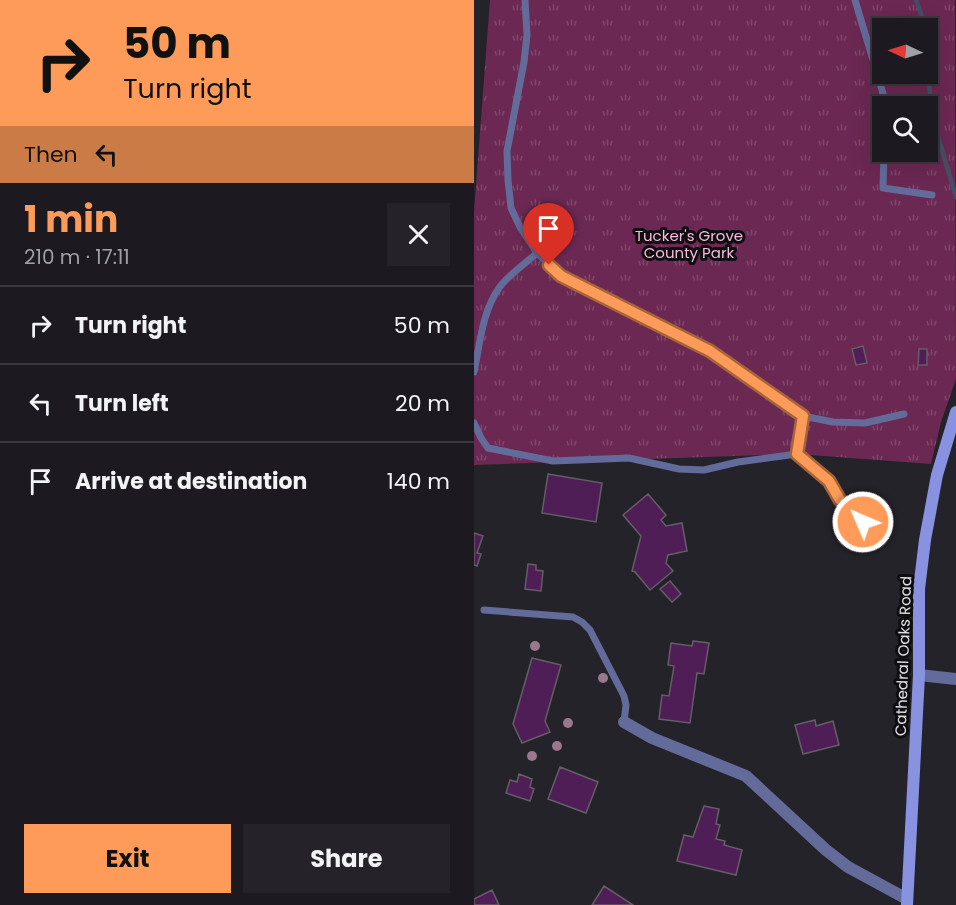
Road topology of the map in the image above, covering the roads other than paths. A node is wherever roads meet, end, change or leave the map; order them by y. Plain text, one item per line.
1 (525, 0) edge
2 (855, 0) edge
3 (884, 96) edge
4 (884, 162) edge
5 (933, 195) dead end
6 (537, 253) junction
7 (474, 372) edge
8 (956, 412) edge
9 (904, 414) dead end
10 (803, 416) junction
11 (474, 423) edge
12 (797, 454) junction
13 (863, 522) dead end
14 (484, 610) dead end
15 (919, 675) junction
16 (956, 679) edge
17 (624, 722) joint
18 (907, 902) edge

1 - 6 lane
2 - 3 lane
4 - 5 lane
6 - 7 lane
6 - 10 lane
8 - 15 main road, Cathedral Oaks Road
9 - 10 lane
10 - 12 lane
11 - 12 lane
12 - 13 lane
14 - 17 lane
15 - 16 street
15 - 18 main road, Cathedral Oaks Road
17 - 18 street

